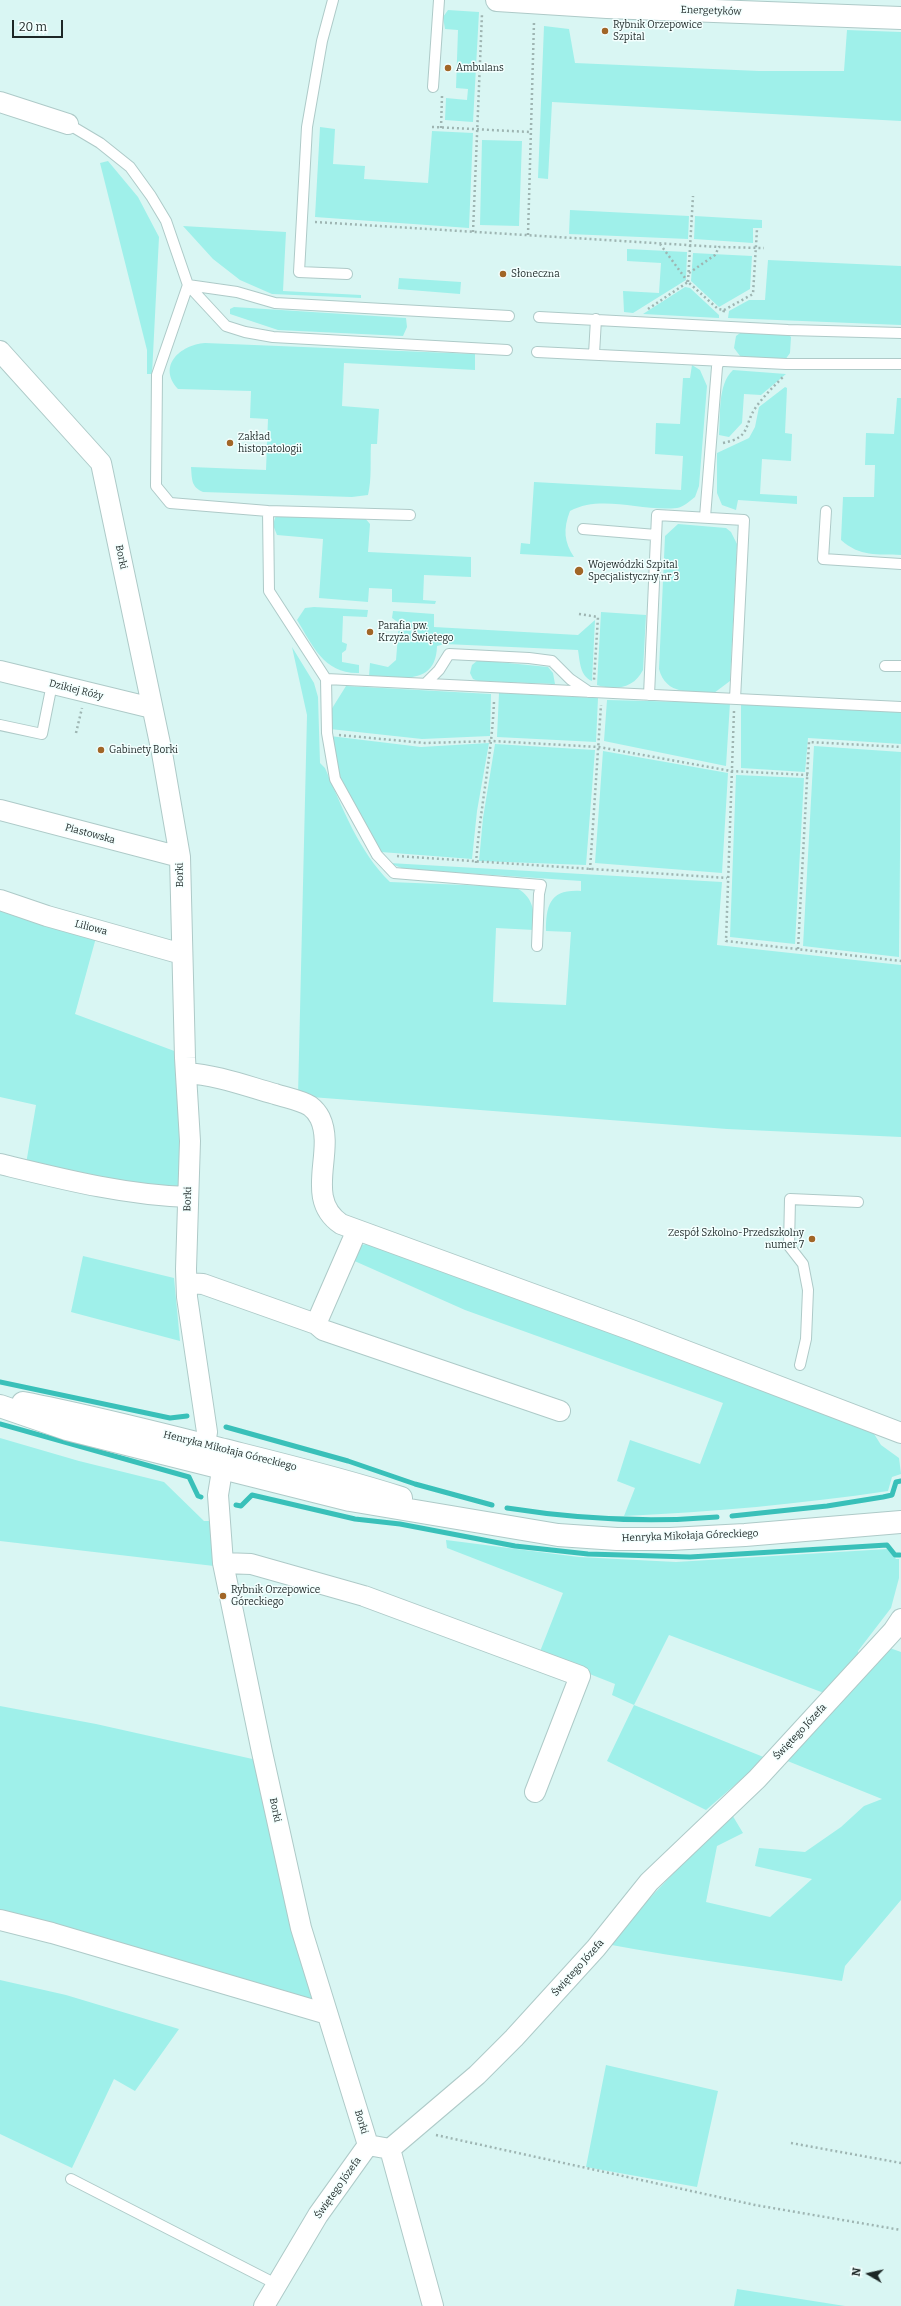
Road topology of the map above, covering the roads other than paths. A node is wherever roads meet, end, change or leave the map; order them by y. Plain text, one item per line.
1 (333, 0) edge
2 (439, 0) edge
3 (489, 7) edge
4 (901, 18) edge
5 (433, 87) road end
6 (0, 102) edge
7 (68, 124) joint
8 (347, 274) dead end
9 (188, 285) junction
10 (509, 316) dead end
11 (539, 317) dead end
12 (596, 319) junction
13 (901, 333) edge
14 (507, 350) dead end
15 (0, 351) edge
16 (537, 352) dead end
17 (594, 354) junction
18 (719, 361) junction
19 (901, 364) edge
20 (268, 511) junction
21 (826, 512) dead end
22 (410, 515) dead end
23 (705, 517) junction
24 (583, 529) dead end
25 (656, 535) junction
26 (901, 564) edge
27 (885, 666) dead end
28 (901, 666) edge
29 (0, 671) edge
30 (326, 679) junction
31 (52, 684) junction
32 (425, 684) junction
33 (595, 692) junction
34 (649, 695) junction
35 (735, 699) junction
36 (901, 707) edge
37 (152, 708) junction
38 (0, 725) edge
39 (0, 810) edge
40 (180, 857) junction
41 (0, 900) edge
42 (537, 946) dead end
43 (182, 954) junction
44 (186, 1073) junction
45 (0, 1164) edge
46 (188, 1198) junction
47 (858, 1202) dead end
48 (357, 1230) junction
49 (187, 1283) junction
50 (316, 1324) junction
51 (800, 1366) dead end
52 (0, 1400) edge
53 (0, 1406) edge
54 (560, 1411) dead end
55 (901, 1433) edge
56 (213, 1456) junction
57 (901, 1522) edge
58 (223, 1563) junction
59 (901, 1620) edge
60 (535, 1792) dead end
61 (0, 1920) edge
62 (327, 2014) junction
63 (368, 2145) junction
64 (390, 2149) junction
65 (71, 2179) dead end
66 (276, 2284) junction
67 (264, 2306) edge
68 (433, 2306) edge

1 - 8 lane
2 - 5 lane
3 - 4 main road, Energetyków
6 - 7 street
7 - 9 lane
9 - 10 lane
9 - 14 lane
9 - 20 lane
11 - 12 lane
12 - 13 lane
12 - 17 lane
15 - 37 street, Borki
16 - 17 lane
17 - 18 lane
18 - 19 lane
18 - 23 lane
20 - 22 lane
20 - 30 lane
21 - 26 lane
23 - 25 lane
23 - 35 lane
24 - 25 lane
25 - 34 lane
27 - 28 lane
29 - 31 street, Dzikiej Róży
30 - 32 lane
30 - 42 lane
31 - 37 street, Dzikiej Róży
31 - 38 lane
32 - 33 lane
32 - 33 lane
33 - 34 lane
34 - 35 lane
35 - 36 lane
37 - 40 street, Borki
39 - 40 street, Piastowska
40 - 43 street, Borki
41 - 43 street, Liliowa
43 - 44 street, Borki
44 - 46 street, Borki
44 - 48 street
45 - 46 street
46 - 49 street, Borki
47 - 51 lane
48 - 50 street
48 - 55 street
49 - 50 street
49 - 56 street, Borki
50 - 54 street
52 - 56 main road, Henryka Mikołaja Góreckiego
53 - 56 main road, Henryka Mikołaja Góreckiego
56 - 57 main road, Henryka Mikołaja Góreckiego
56 - 58 street, Borki
58 - 60 street
58 - 62 street, Borki
59 - 64 street, Świętego Józefa
61 - 62 street
62 - 63 street, Borki
63 - 64 street
63 - 66 street, Świętego Józefa
64 - 68 street
65 - 66 lane
66 - 67 street, Świętego Józefa

